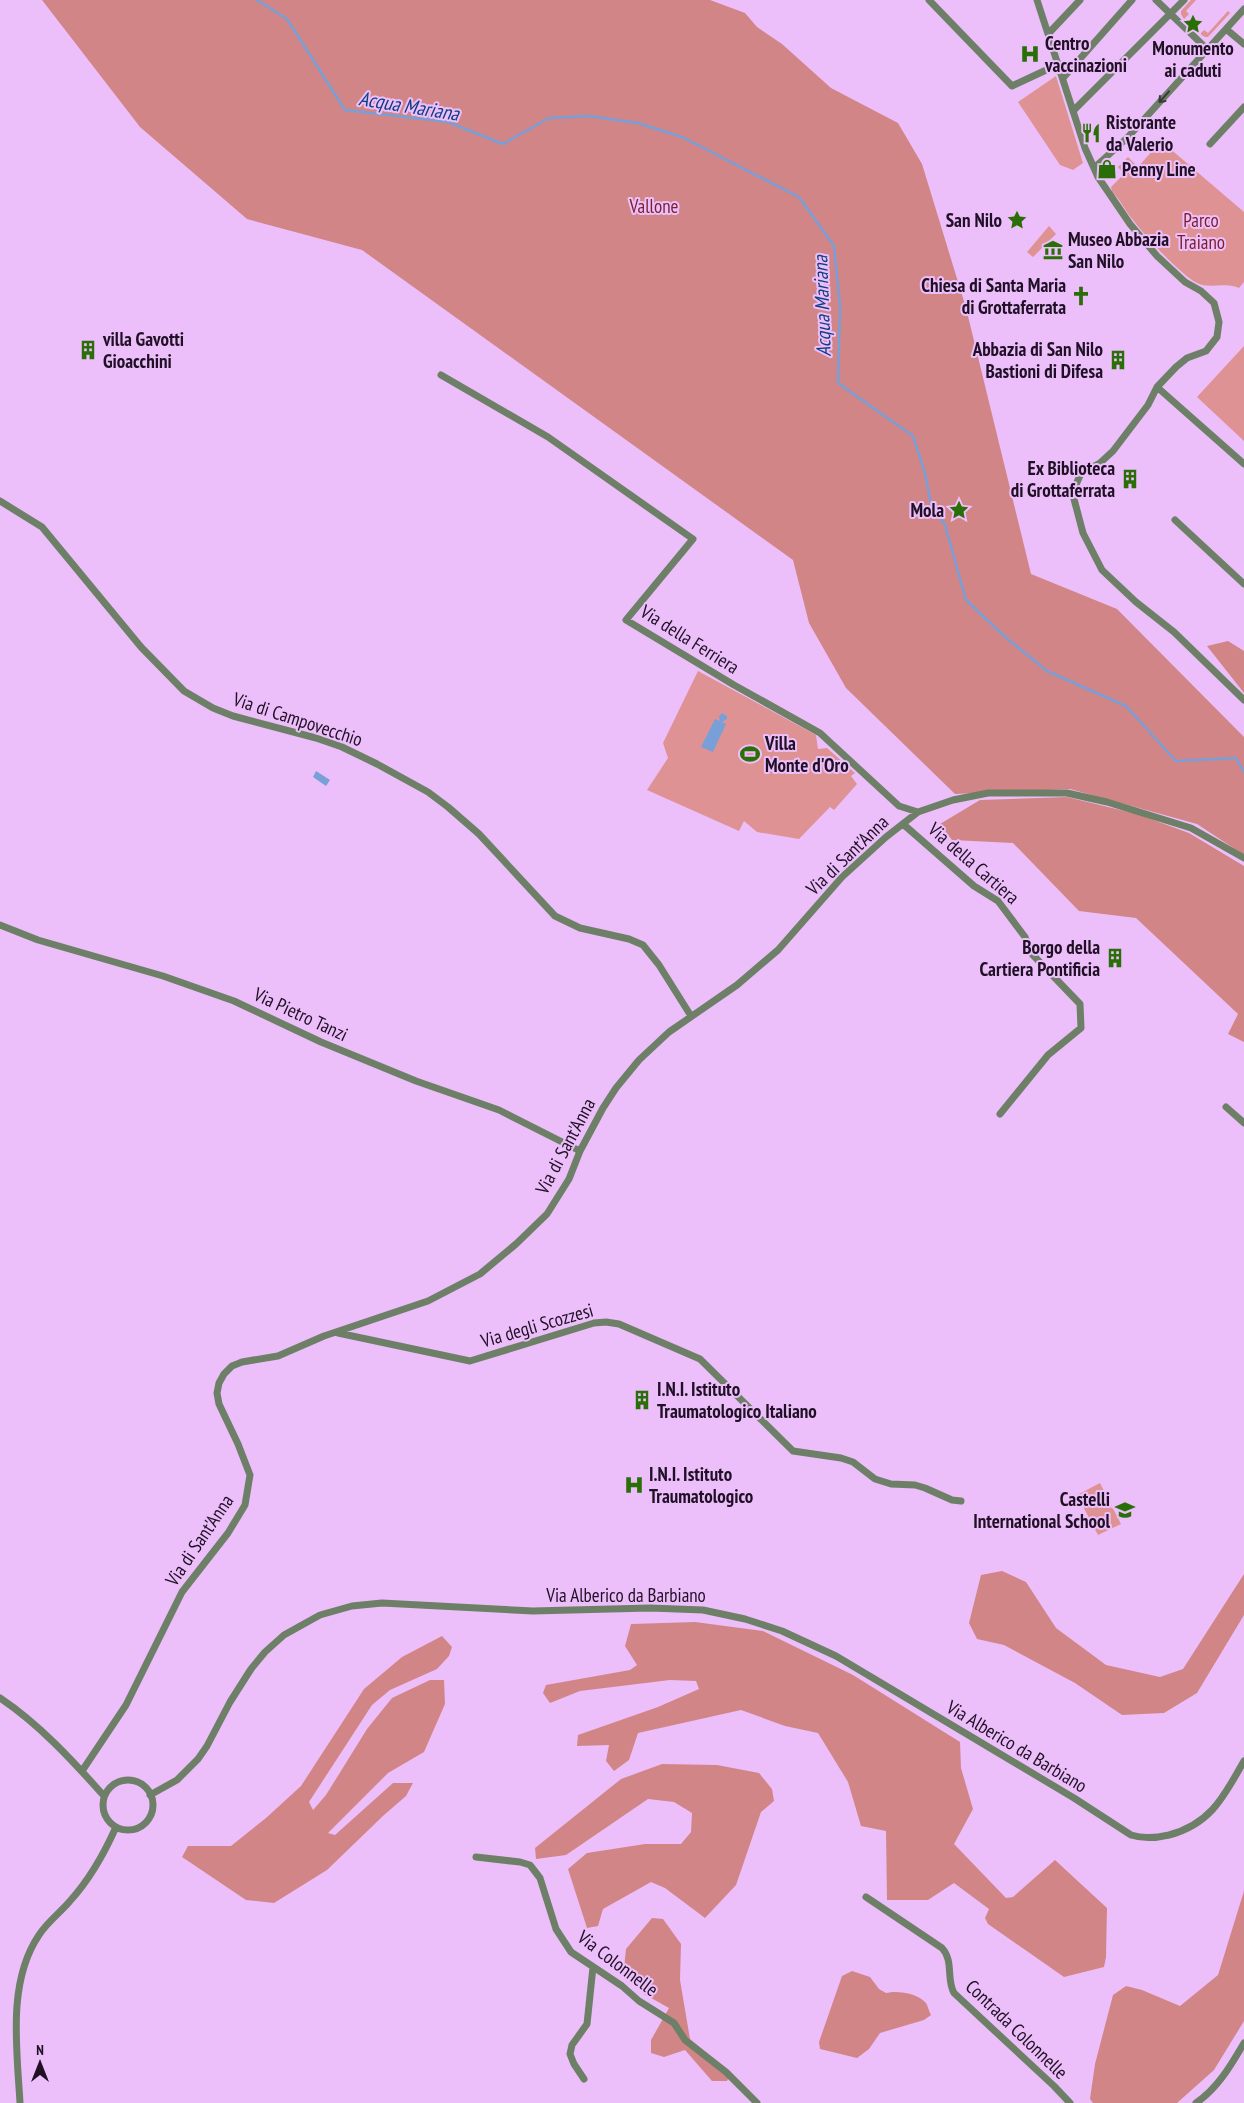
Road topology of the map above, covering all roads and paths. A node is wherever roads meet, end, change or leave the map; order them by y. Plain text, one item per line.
1 (929, 0) edge
2 (1037, 0) edge
3 (1080, 0) edge
4 (1132, 0) edge
5 (1156, 0) edge
6 (1184, 0) edge
7 (1244, 9) edge
8 (1171, 14) junction
9 (1226, 29) junction
10 (1049, 33) junction
11 (1244, 44) edge
12 (1207, 49) junction
13 (1059, 64) junction
14 (1063, 78) junction
15 (1244, 107) edge
16 (1074, 112) junction
17 (1210, 144) dead end
18 (1094, 168) junction
19 (441, 375) dead end
20 (1157, 388) junction
21 (1244, 464) edge
22 (0, 501) edge
23 (1175, 520) dead end
24 (1244, 584) edge
25 (1244, 700) edge
26 (918, 812) junction
27 (903, 824) junction
28 (1244, 858) edge
29 (0, 925) edge
30 (691, 1016) junction
31 (1226, 1108) dead end
32 (1000, 1114) dead end
33 (1244, 1123) edge
34 (580, 1152) junction
35 (337, 1333) junction
36 (961, 1501) dead end
37 (0, 1698) edge
38 (1244, 1761) edge
39 (82, 1771) junction
40 (150, 1795) junction
41 (104, 1796) junction
42 (116, 1827) junction
43 (476, 1857) dead end
44 (866, 1897) dead end
45 (593, 1967) junction
46 (1244, 2043) edge
47 (584, 2079) dead end
48 (20, 2103) edge
49 (757, 2103) edge
50 (1070, 2103) edge
51 (1196, 2103) edge

1 - 13 street
2 - 10 street
3 - 10 street
4 - 14 street
5 - 8 street
6 - 8 street
7 - 9 street
8 - 12 street
8 - 16 street
9 - 11 street
9 - 12 street
10 - 13 street
12 -> 18 street
13 - 14 street
14 - 16 street
15 - 17 street
16 - 18 street
18 - 20 street
19 - 26 street, Via della Ferriera
20 - 21 street
20 - 25 street
22 - 30 street, Via di Campovecchio
23 - 24 street
26 - 27 street, Via di Sant'Anna
26 - 28 street, Via di Sant'Anna
27 - 30 street, Via di Sant'Anna
27 - 32 street, Via della Cartiera
29 - 34 street, Via Pietro Tanzi
30 - 34 street, Via di Sant'Anna
31 - 33 street
34 - 35 street, Via di Sant'Anna
35 - 36 street, Via degli Scozzesi
35 - 39 street, Via di Sant'Anna
37 - 39 street
38 - 40 street, Via Alberico da Barbiano
39 - 41 street
40 - 41 street
40 - 42 street
41 - 42 street
42 - 48 street
43 - 45 street, Via Colonnelle
44 - 50 street, Contrada Colonnelle
45 - 47 street
45 - 49 street, Via Colonnelle
46 - 51 street

